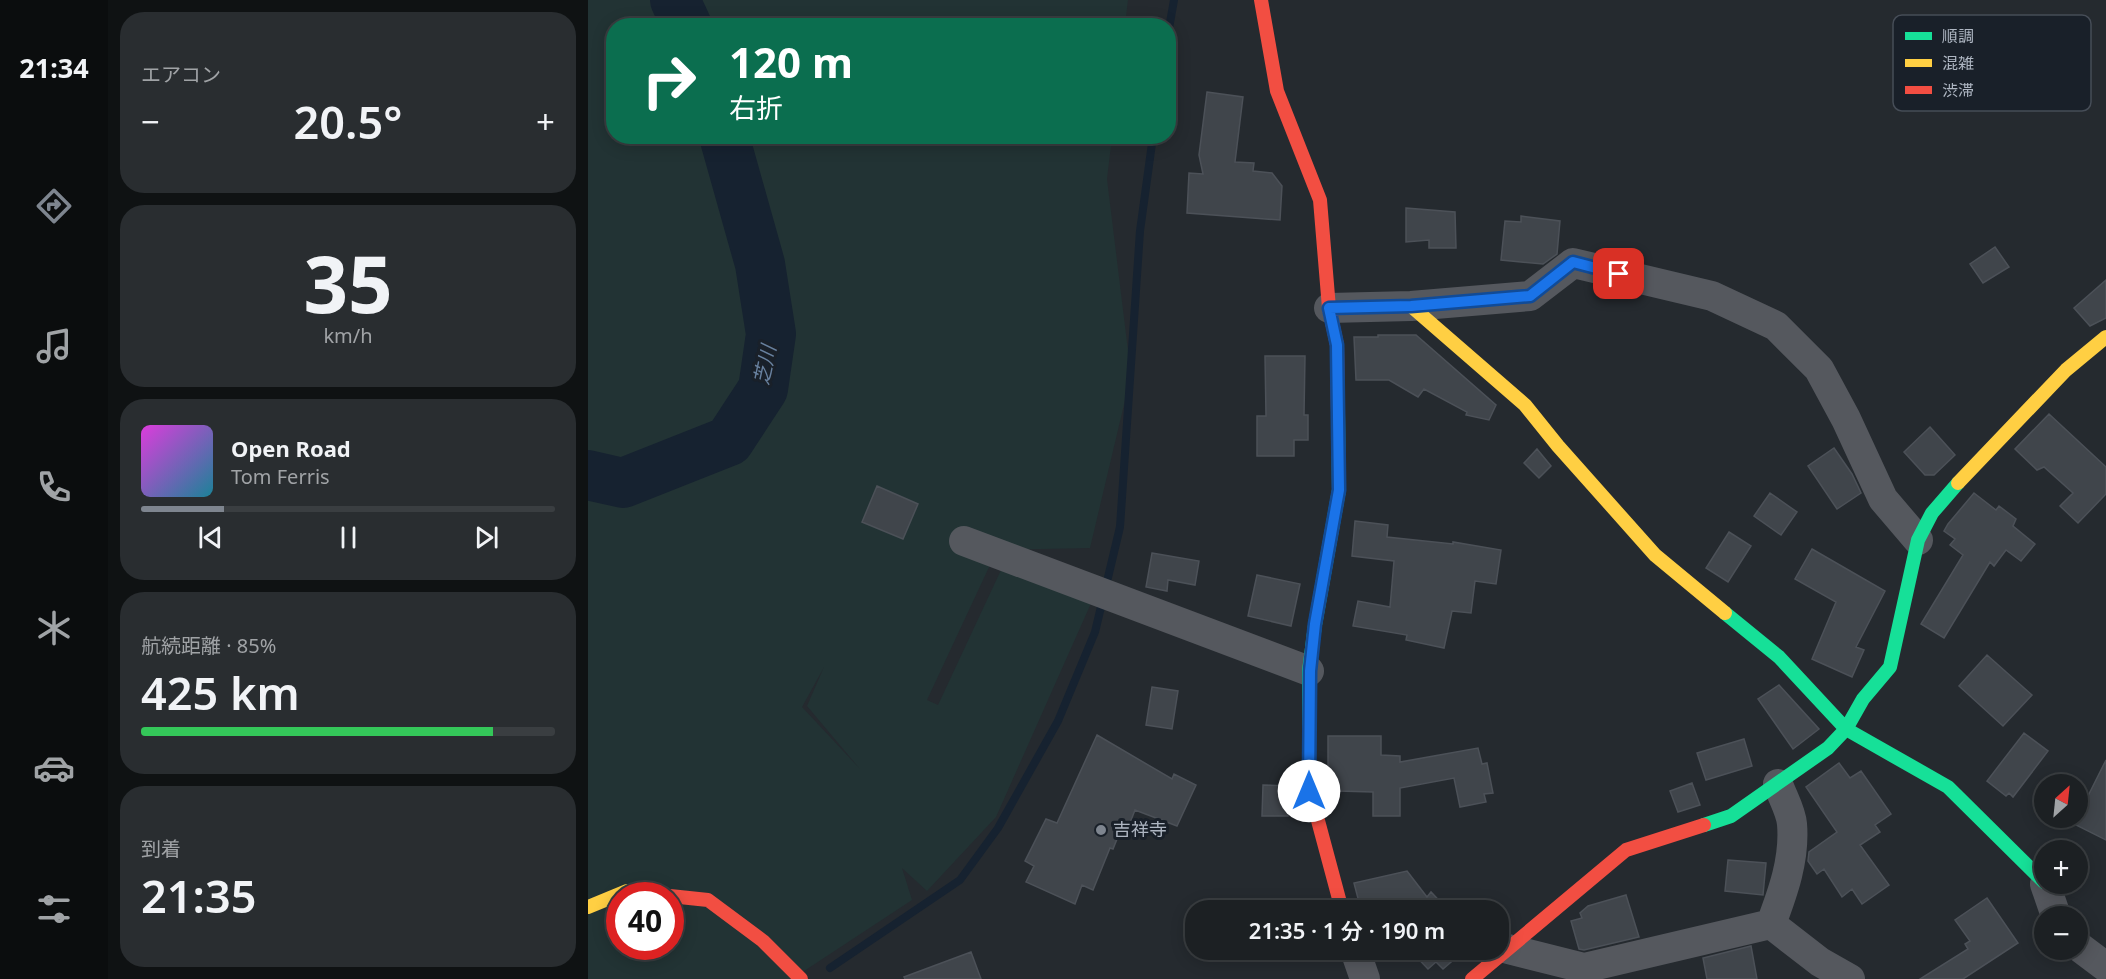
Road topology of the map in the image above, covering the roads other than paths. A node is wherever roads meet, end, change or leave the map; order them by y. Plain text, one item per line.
1 (1261, 0) edge
2 (1411, 306) junction
3 (1329, 308) junction
4 (2106, 337) edge
5 (1918, 540) junction
6 (964, 541) dead end
7 (1310, 671) junction
8 (1846, 729) junction
9 (1778, 784) junction
10 (2034, 872) edge
11 (684, 898) edge
12 (606, 900) edge
13 (1339, 900) edge
14 (588, 907) edge
15 (1771, 924) junction
16 (1509, 948) edge
17 (1509, 949) edge
18 (2088, 954) edge
19 (1358, 960) edge
20 (1495, 960) edge
21 (2106, 967) edge
22 (801, 979) edge
23 (1365, 979) edge
24 (1472, 979) edge
25 (1850, 979) edge

1 - 3 street
2 - 3 street
2 - 5 street
2 - 8 street
3 - 7 street
4 - 5 street
5 - 8 street
6 - 7 street
7 - 13 street
8 - 9 street
8 - 10 street
9 - 15 street
9 - 16 street
11 - 22 street
12 - 14 street
15 - 17 street
15 - 25 street
18 - 21 street
19 - 23 street
20 - 24 street

